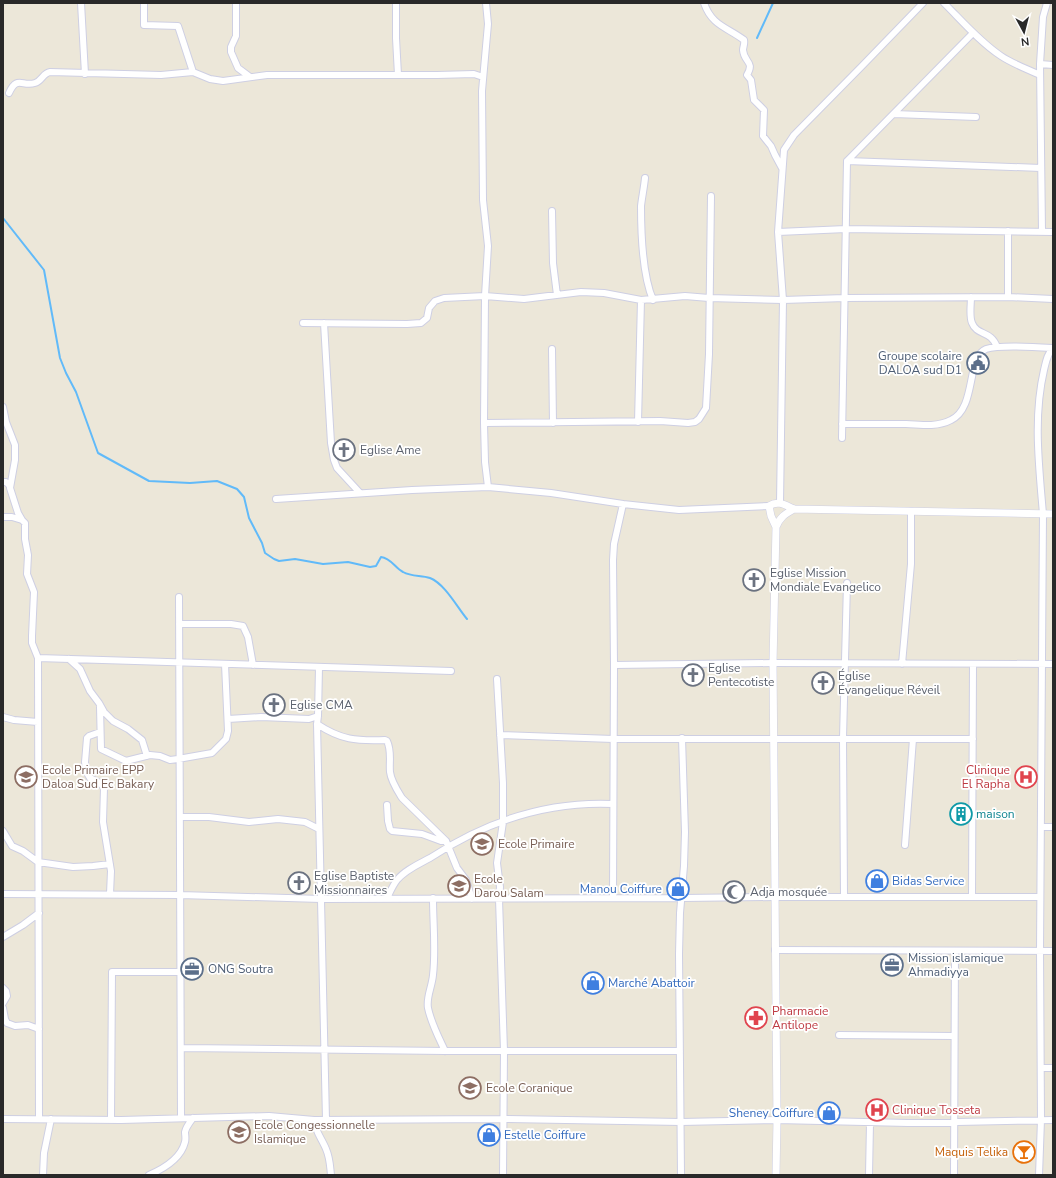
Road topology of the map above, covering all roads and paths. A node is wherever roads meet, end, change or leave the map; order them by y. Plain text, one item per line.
1 (81, 3) edge
2 (144, 3) edge
3 (236, 3) edge
4 (396, 3) edge
5 (486, 3) edge
6 (704, 3) edge
7 (923, 3) edge
8 (944, 3) edge
9 (1047, 3) edge
10 (973, 33) junction
11 (1040, 64) junction
12 (1053, 65) edge
13 (193, 72) junction
14 (84, 74) junction
15 (398, 75) junction
16 (1040, 76) junction
17 (250, 77) junction
18 (483, 77) junction
19 (9, 93) dead end
20 (894, 114) junction
21 (976, 117) dead end
22 (847, 161) junction
23 (782, 168) junction
24 (1041, 168) junction
25 (645, 178) dead end
26 (711, 196) dead end
27 (552, 211) dead end
28 (846, 229) junction
29 (1008, 231) junction
30 (778, 232) junction
31 (1042, 232) junction
32 (1053, 232) edge
33 (557, 295) junction
34 (485, 296) junction
35 (971, 297) junction
36 (1008, 297) junction
37 (709, 298) junction
38 (845, 298) junction
39 (1053, 299) edge
40 (641, 300) junction
41 (653, 300) junction
42 (783, 300) junction
43 (303, 323) dead end
44 (324, 323) junction
45 (997, 347) junction
46 (1053, 348) edge
47 (552, 349) dead end
48 (3, 408) edge
49 (638, 422) junction
50 (553, 423) junction
51 (484, 424) junction
52 (842, 424) junction
53 (842, 438) dead end
54 (3, 482) edge
55 (10, 486) junction
56 (488, 487) junction
57 (360, 493) junction
58 (276, 499) dead end
59 (780, 503) junction
60 (623, 504) junction
61 (769, 506) junction
62 (794, 508) junction
63 (911, 511) junction
64 (1043, 514) junction
65 (1053, 514) edge
66 (5, 516) edge
67 (22, 520) junction
68 (776, 527) junction
69 (847, 583) dead end
70 (179, 598) dead end
71 (179, 624) junction
72 (38, 658) junction
73 (69, 659) junction
74 (179, 662) junction
75 (773, 663) junction
76 (225, 664) junction
77 (844, 664) junction
78 (902, 664) junction
79 (973, 664) junction
80 (1042, 664) junction
81 (1053, 664) edge
82 (254, 665) junction
83 (614, 665) junction
84 (319, 667) junction
85 (451, 671) dead end
86 (496, 680) dead end
87 (100, 706) junction
88 (3, 716) edge
89 (318, 716) junction
90 (228, 719) junction
91 (38, 722) junction
92 (317, 724) junction
93 (100, 732) junction
94 (500, 736) junction
95 (682, 738) junction
96 (774, 738) junction
97 (843, 738) junction
98 (613, 739) junction
99 (913, 739) junction
100 (973, 739) junction
101 (147, 756) junction
102 (180, 758) junction
103 (613, 804) junction
104 (387, 805) dead end
105 (180, 817) junction
106 (503, 822) junction
107 (319, 827) junction
108 (1042, 827) junction
109 (1053, 827) edge
110 (3, 831) edge
111 (448, 843) junction
112 (905, 845) dead end
113 (38, 862) junction
114 (110, 864) junction
115 (3, 894) edge
116 (38, 894) junction
117 (110, 894) junction
118 (180, 895) junction
119 (775, 897) junction
120 (844, 897) junction
121 (972, 897) junction
122 (1040, 897) junction
123 (387, 898) junction
124 (433, 898) junction
125 (613, 898) junction
126 (682, 898) junction
127 (321, 899) junction
128 (472, 899) junction
129 (499, 899) junction
130 (38, 913) junction
131 (3, 936) edge
132 (775, 950) junction
133 (954, 951) junction
134 (1040, 951) junction
135 (1053, 951) edge
136 (181, 972) junction
137 (3, 988) edge
138 (3, 1003) edge
139 (3, 1008) edge
140 (39, 1029) junction
141 (839, 1035) dead end
142 (954, 1036) junction
143 (181, 1048) junction
144 (324, 1050) junction
145 (445, 1051) junction
146 (504, 1051) junction
147 (680, 1051) junction
148 (1041, 1068) junction
149 (1053, 1068) edge
150 (181, 1118) junction
151 (193, 1118) junction
152 (3, 1119) edge
153 (39, 1119) junction
154 (50, 1119) junction
155 (503, 1119) junction
156 (111, 1120) junction
157 (314, 1120) junction
158 (326, 1120) junction
159 (777, 1120) junction
160 (1041, 1120) junction
161 (1053, 1120) edge
162 (681, 1122) junction
163 (870, 1123) junction
164 (954, 1123) junction
165 (43, 1175) edge
166 (149, 1175) edge
167 (331, 1175) edge
168 (503, 1175) edge
169 (681, 1175) edge
170 (776, 1175) edge
171 (869, 1175) edge
172 (954, 1175) edge
173 (1039, 1175) edge

1 - 14 street
2 - 13 street
3 - 17 street
4 - 15 street
5 - 18 street
6 - 23 street
7 - 23 street
8 - 10 street
9 - 11 street
10 - 16 street
10 - 20 street
11 - 12 street
11 - 16 street
13 - 14 street
13 - 17 street
14 - 19 street
15 - 17 street
15 - 18 street
16 - 24 street
18 - 34 street
20 - 21 street
20 - 22 street
22 - 24 street
22 - 28 street
23 - 30 street
24 - 31 street
25 - 41 street
26 - 37 street
27 - 33 street
28 - 29 street
28 - 30 street
28 - 38 street
29 - 31 street
29 - 36 street
30 - 42 street
31 - 32 street
33 - 34 street
33 - 40 street
34 - 44 street
34 - 51 street
35 - 36 street
35 - 38 street
35 - 45 street
36 - 39 street
37 - 41 street
37 - 42 street
37 - 49 street
38 - 42 street
38 - 52 street
40 - 41 street
40 - 49 street
42 - 59 street
43 - 44 street
44 - 57 street
45 - 46 street
45 - 52 street
46 - 64 street
47 - 50 street
48 - 55 street
49 - 50 street
50 - 51 street
51 - 56 street
52 - 53 street
54 - 55 street
55 - 67 street
56 - 57 street
56 - 60 street
57 - 58 street
59 - 61 street
59 - 62 street
60 - 61 street
60 - 83 street
61 - 68 street
62 - 63 street
62 - 68 street
63 - 64 street
63 - 78 street
64 - 65 street
64 - 80 street
66 - 67 street
67 - 72 street
68 - 75 street
69 - 77 street
70 - 71 street
71 - 74 street
71 - 82 street
72 - 73 street
72 - 91 street
73 - 74 street
73 - 87 street
74 - 76 street
74 - 102 street
75 - 77 street
75 - 83 street
75 - 96 street
76 - 82 street
76 - 90 street
77 - 78 street
77 - 97 street
78 - 79 street
79 - 80 street
79 - 100 street
80 - 81 street
80 - 108 street
82 - 84 street
83 - 98 street
84 - 85 street
84 - 89 street
86 - 94 street
87 - 93 street
87 - 101 street
88 - 91 street
89 - 90 street
89 - 92 street
90 - 102 street
91 - 113 street
92 - 107 street
92 - 111 street
93 - 101 street
93 - 114 street
94 - 98 street
94 - 106 street
95 - 96 street
95 - 98 street
95 - 126 street
96 - 97 street
96 - 119 street
97 - 99 street
97 - 120 street
98 - 103 street
99 - 100 street
99 - 112 street
100 - 121 street
101 - 102 street
102 - 105 street
103 - 106 street
103 - 125 street
104 - 111 street
105 - 107 street
105 - 118 street
106 - 111 street
106 - 129 street
107 - 127 street
108 - 109 street
108 - 122 street
110 - 113 street
111 - 123 street
111 - 128 street
113 - 114 street
113 - 116 street
114 - 117 street
115 - 116 street
116 - 117 street
116 - 130 street
117 - 118 street
118 - 127 street
118 - 136 street
119 - 120 street
119 - 126 street
119 - 132 street
120 - 121 street
121 - 122 street
122 - 134 street
123 - 124 street
123 - 127 street
124 - 128 street
124 - 145 street
125 - 126 street
125 - 129 street
126 - 147 street
127 - 144 street
128 - 129 street
129 - 146 street
130 - 131 street
130 - 140 street
132 - 133 street
132 - 159 street
133 - 134 street
133 - 142 street
134 - 135 street
134 - 148 street
136 - 143 street
136 - 156 street
137 - 138 street
139 - 140 street
140 - 153 street
141 - 142 street
142 - 164 street
143 - 144 street
143 - 150 street
144 - 145 street
144 - 158 street
145 - 146 street
146 - 147 street
146 - 155 street
147 - 162 street
148 - 149 street
148 - 160 street
150 - 151 street
150 - 156 street
151 - 157 street
151 - 166 street
152 - 153 street
153 - 154 street
154 - 156 street
154 - 165 street
155 - 158 street
155 - 162 street
155 - 168 street
157 - 158 street
157 - 167 street
159 - 162 street
159 - 163 street
159 - 170 street
160 - 161 street
160 - 164 street
160 - 173 street
162 - 169 street
163 - 164 street
163 - 171 street
164 - 172 street

